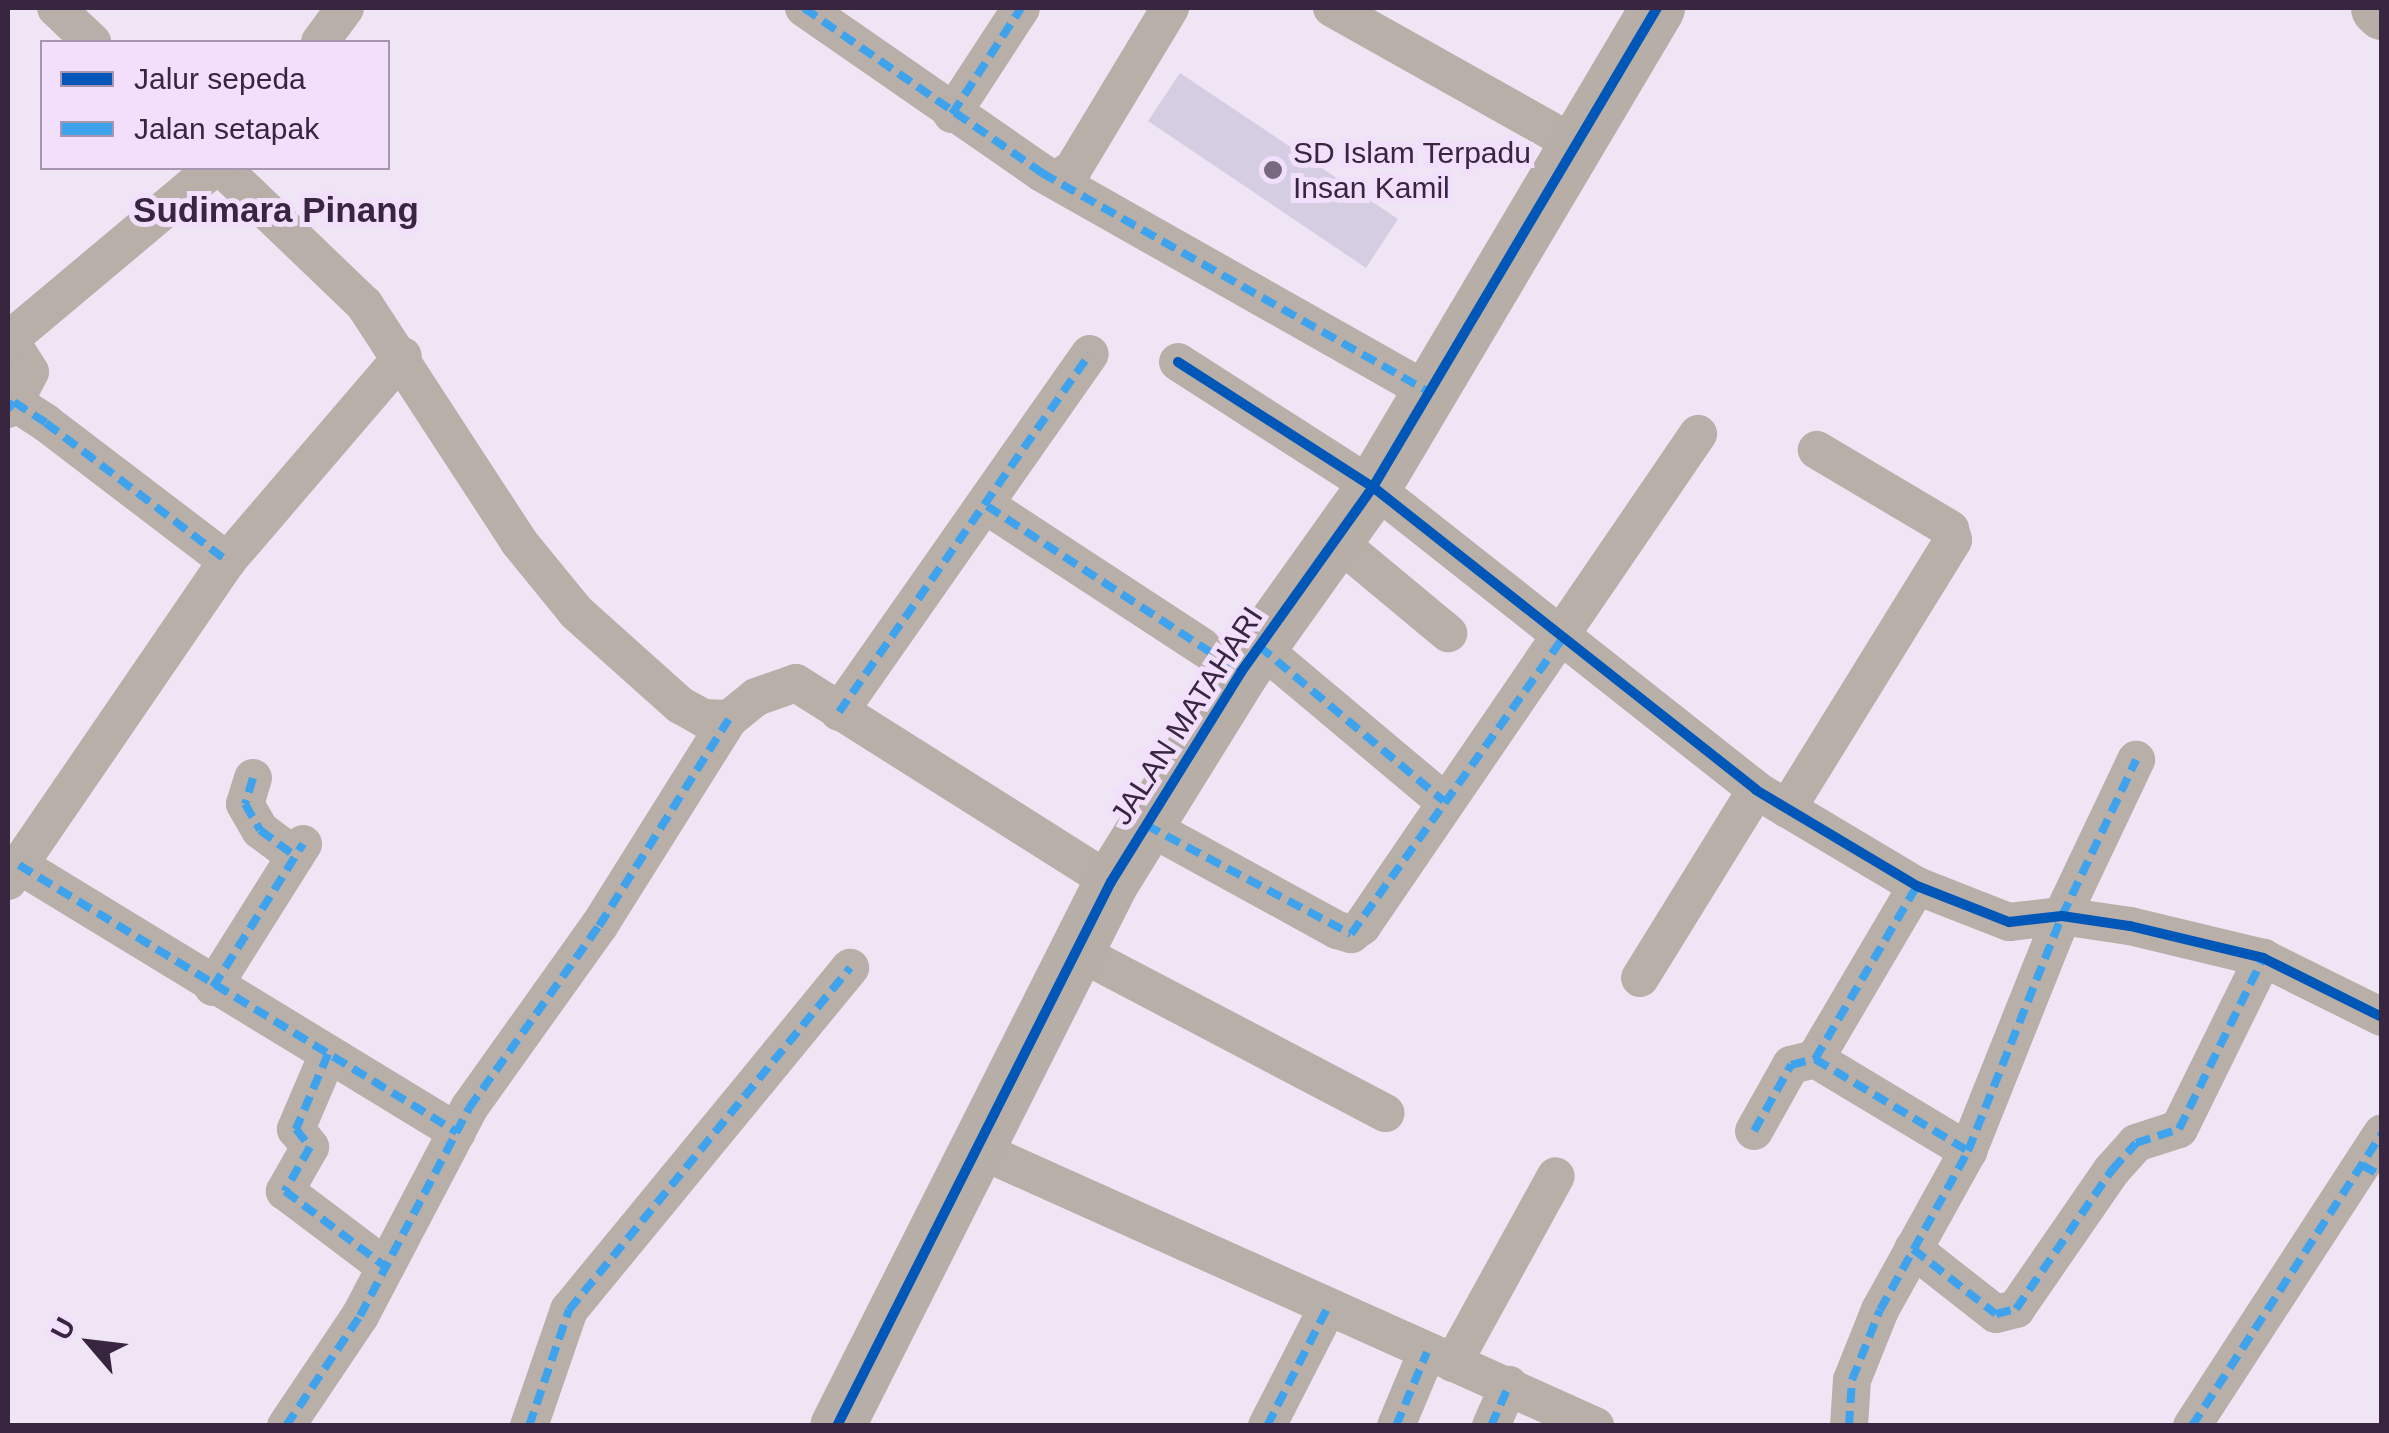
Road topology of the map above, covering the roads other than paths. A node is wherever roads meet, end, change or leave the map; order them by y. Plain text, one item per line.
1 (56, 8) edge
2 (345, 8) edge
3 (804, 8) edge
4 (1021, 8) edge
5 (1170, 8) edge
6 (1332, 8) edge
7 (1657, 8) edge
8 (90, 40) edge
9 (321, 40) edge
10 (952, 114) junction
11 (1574, 143) junction
12 (222, 170) edge
13 (224, 170) edge
14 (1057, 179) junction
15 (9, 338) edge
16 (1090, 354) dead end
17 (404, 356) junction
18 (1178, 362) dead end
19 (1431, 393) junction
20 (11, 406) edge
21 (1698, 434) dead end
22 (1817, 450) dead end
23 (1373, 487) junction
24 (988, 506) junction
25 (1336, 540) junction
26 (227, 561) junction
27 (1448, 633) dead end
28 (1562, 638) junction
29 (1250, 659) junction
30 (839, 712) junction
31 (729, 719) junction
32 (2136, 760) dead end
33 (253, 778) dead end
34 (1772, 800) junction
35 (1444, 801) junction
36 (1146, 826) junction
37 (13, 873) edge
38 (1111, 882) junction
39 (1917, 886) junction
40 (2062, 916) junction
41 (1073, 949) junction
42 (2263, 958) junction
43 (850, 968) dead end
44 (1640, 978) dead end
45 (213, 987) junction
46 (2382, 1017) edge
47 (328, 1054) junction
48 (1814, 1059) junction
49 (1386, 1113) dead end
50 (1754, 1131) dead end
51 (457, 1132) junction
52 (973, 1147) junction
53 (1968, 1152) junction
54 (2375, 1158) edge
55 (1556, 1176) dead end
56 (1914, 1249) junction
57 (386, 1266) junction
58 (1328, 1307) junction
59 (1440, 1357) junction
60 (1509, 1385) junction
61 (286, 1426) edge
62 (529, 1426) edge
63 (836, 1426) edge
64 (1267, 1426) edge
65 (1396, 1426) edge
66 (1491, 1426) edge
67 (1596, 1426) edge
68 (1850, 1426) edge
69 (2192, 1426) edge

1 - 8 street
2 - 9 street
3 - 10 street
4 - 10 street
5 - 14 street
6 - 11 street
7 - 11 street, JALAN MATAHARI
10 - 14 street
11 - 19 street, JALAN MATAHARI
12 - 15 street
13 - 17 street
14 - 19 street
15 - 20 street
16 - 24 street
17 - 26 street
17 - 31 street
18 - 23 street
19 - 23 street, JALAN MATAHARI
20 - 26 street
21 - 28 street
22 - 34 street
23 - 25 street, JALAN MATAHARI
23 - 28 street
24 - 29 street
24 - 30 street
25 - 27 street
25 - 29 street, JALAN MATAHARI
26 - 37 street
28 - 34 street
28 - 35 street
29 - 35 street
29 - 36 street, JALAN MATAHARI
30 - 31 street
30 - 38 street
31 - 51 street
32 - 40 street
33 - 45 street
34 - 39 street
34 - 44 street
35 - 36 street
36 - 38 street, JALAN MATAHARI
37 - 45 street
38 - 41 street, JALAN MATAHARI
39 - 40 street
39 - 48 street
40 - 42 street
40 - 53 street
41 - 49 street
41 - 52 street, JALAN MATAHARI
42 - 46 street
42 - 56 street
43 - 62 street
45 - 47 street
47 - 51 street
47 - 57 street
48 - 50 street
48 - 53 street
51 - 57 street
52 - 58 street
52 - 63 street, JALAN MATAHARI
53 - 56 street
54 - 69 street
55 - 59 street
56 - 68 street
57 - 61 street
58 - 59 street
58 - 64 street
59 - 60 street
59 - 65 street
60 - 66 street
60 - 67 street

